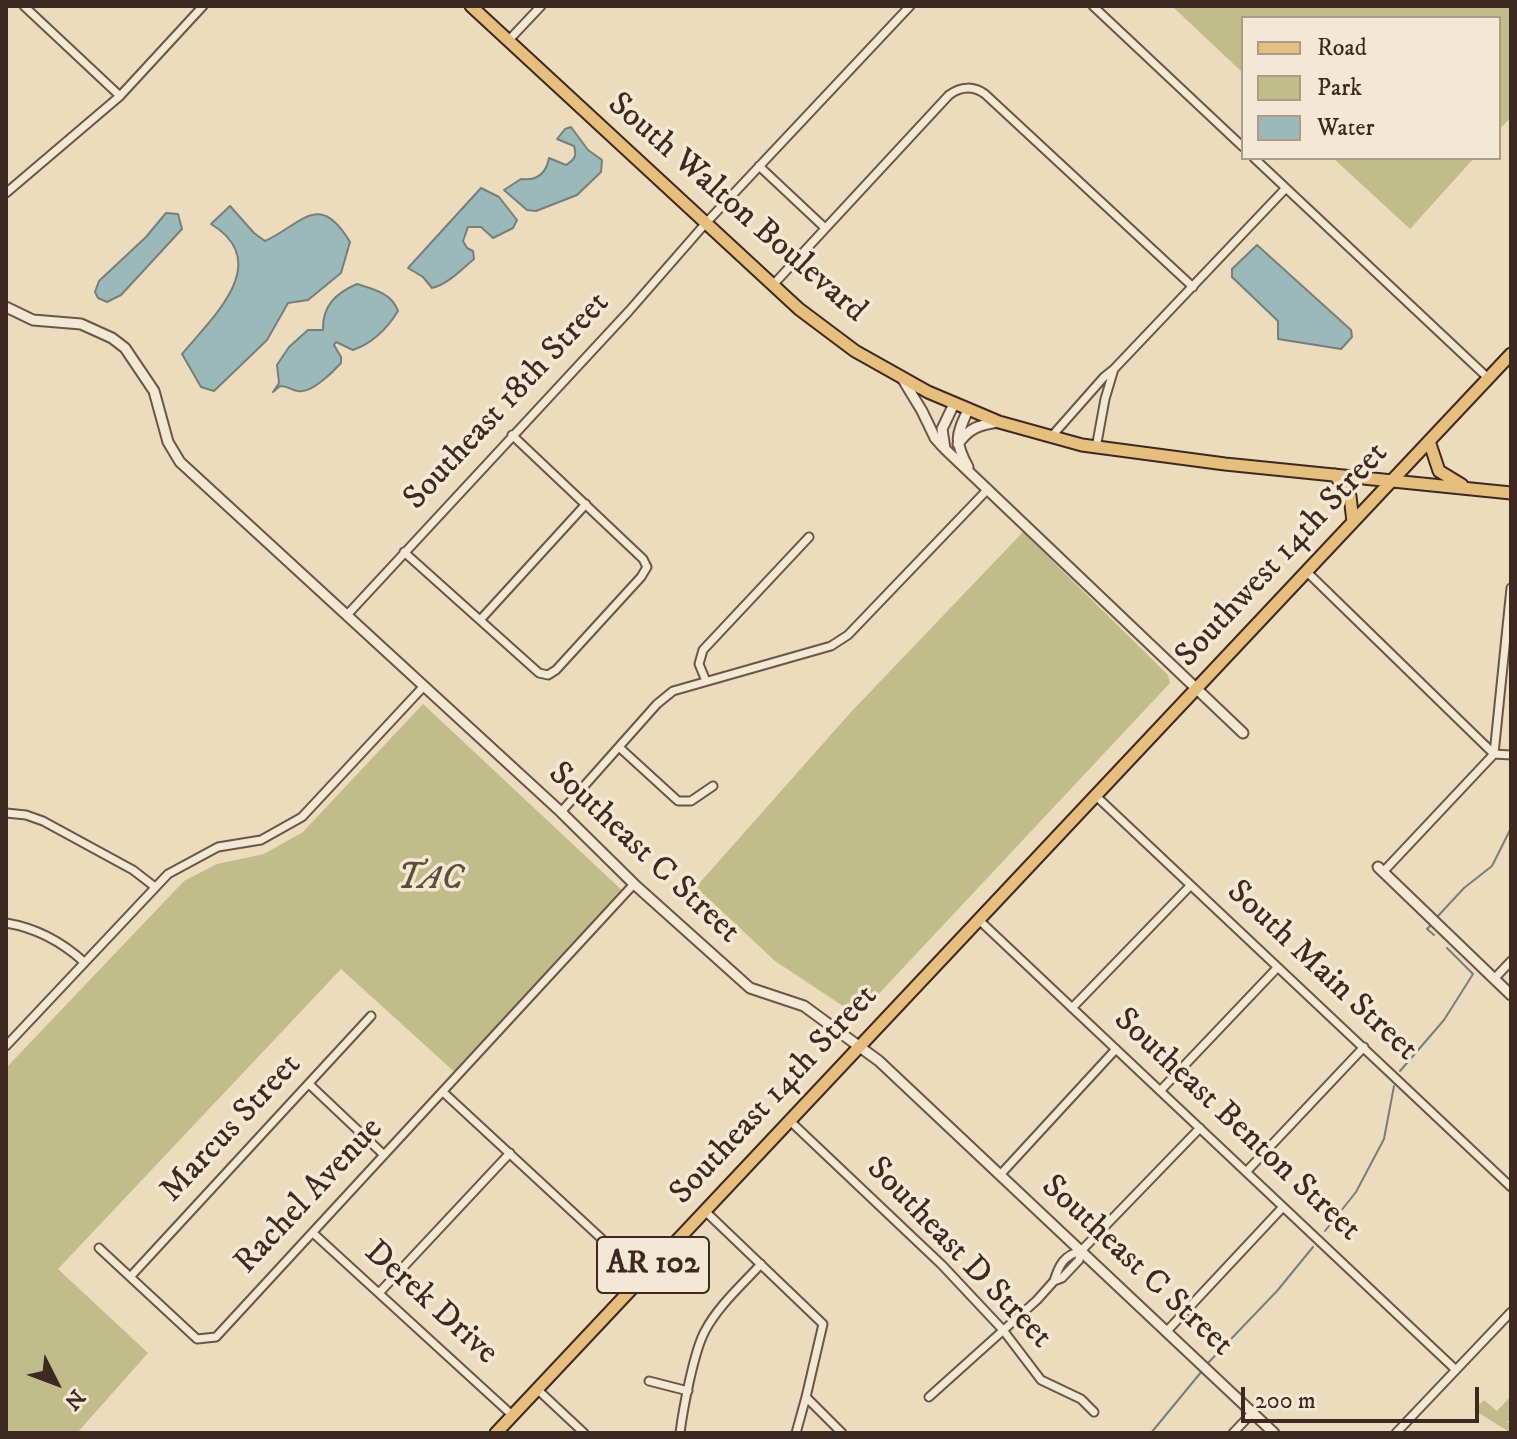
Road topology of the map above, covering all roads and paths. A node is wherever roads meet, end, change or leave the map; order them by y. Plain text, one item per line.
1 (24, 6) edge
2 (203, 6) edge
3 (471, 6) edge
4 (541, 6) edge
5 (910, 6) edge
6 (1093, 6) edge
7 (508, 41) junction
8 (120, 96) junction
9 (1241, 145) edge
10 (1256, 160) edge
11 (759, 166) junction
12 (1286, 188) junction
13 (6, 193) edge
14 (705, 224) junction
15 (824, 227) junction
16 (772, 286) junction
17 (1193, 287) junction
18 (6, 307) edge
19 (1511, 354) edge
20 (1114, 369) junction
21 (902, 378) junction
22 (1488, 378) junction
23 (954, 404) junction
24 (968, 410) junction
25 (999, 422) junction
26 (512, 435) junction
27 (1051, 437) junction
28 (1429, 441) junction
29 (958, 444) junction
30 (1096, 448) junction
31 (945, 449) junction
32 (972, 474) junction
33 (1335, 475) junction
34 (1392, 481) junction
35 (988, 489) junction
36 (1470, 489) junction
37 (1511, 493) edge
38 (586, 504) junction
39 (1353, 522) junction
40 (809, 537) dead end
41 (404, 552) junction
42 (1307, 572) junction
43 (1511, 588) edge
44 (347, 615) junction
45 (481, 619) junction
46 (706, 681) junction
47 (424, 686) junction
48 (1198, 688) junction
49 (1243, 733) dead end
50 (620, 748) junction
51 (1494, 754) junction
52 (1511, 755) edge
53 (713, 786) dead end
54 (1096, 796) junction
55 (561, 812) junction
56 (6, 813) edge
57 (1381, 870) joint
58 (634, 884) junction
59 (1190, 886) junction
60 (155, 887) junction
61 (979, 920) junction
62 (6, 923) edge
63 (1511, 961) edge
64 (84, 962) junction
65 (1277, 968) junction
66 (1494, 979) junction
67 (1511, 995) edge
68 (1072, 1008) junction
69 (371, 1016) dead end
70 (6, 1046) edge
71 (1364, 1047) junction
72 (859, 1048) junction
73 (1116, 1049) junction
74 (309, 1084) junction
75 (1160, 1091) junction
76 (443, 1092) junction
77 (790, 1121) junction
78 (1200, 1128) junction
79 (510, 1153) junction
80 (384, 1155) junction
81 (1246, 1172) junction
82 (1000, 1175) junction
83 (1511, 1187) edge
84 (1283, 1207) junction
85 (705, 1211) junction
86 (313, 1233) junction
87 (99, 1248) dead end
88 (1081, 1251) junction
89 (761, 1264) junction
90 (131, 1276) junction
91 (643, 1277) junction
92 (379, 1293) junction
93 (1511, 1312) edge
94 (1003, 1330) junction
95 (1167, 1331) junction
96 (1456, 1370) junction
97 (649, 1381) dead end
98 (537, 1389) junction
99 (688, 1391) junction
100 (806, 1397) junction
101 (929, 1397) dead end
102 (1094, 1412) dead end
103 (1253, 1412) junction
104 (512, 1415) junction
105 (496, 1433) edge
106 (584, 1433) edge
107 (680, 1433) edge
108 (796, 1433) edge
109 (842, 1433) edge
110 (1233, 1433) edge
111 (1274, 1433) edge
112 (1396, 1433) edge

1 - 8 street
2 - 8 street
3 - 7 main road, South Walton Boulevard
4 - 7 street
5 - 11 street, Southeast 18th Street
6 - 9 street
7 - 14 main road, South Walton Boulevard
8 - 13 street
10 - 12 street
11 - 14 street, Southeast 18th Street
11 - 15 street
12 - 17 street
12 - 22 street
14 - 16 main road, South Walton Boulevard
14 - 26 street, Southeast 18th Street
15 - 16 street
15 - 17 street
16 - 21 main road, South Walton Boulevard
17 - 20 street
18 - 44 street, Southeast C Street
19 - 22 main road, Southwest 14th Street / AR 102
20 - 27 street
20 - 30 street
21 - 23 main road, South Walton Boulevard
21 - 31 street
22 - 28 main road, Southwest 14th Street / AR 102
23 - 24 main road, South Walton Boulevard
23 - 31 street
24 - 25 main road, South Walton Boulevard
24 - 29 street
25 - 27 main road, South Walton Boulevard
25 - 29 street
26 - 38 street
26 - 41 street, Southeast 18th Street
27 - 30 main road, South Walton Boulevard
28 - 34 main road, Southwest 14th Street / AR 102
28 - 36 main road
29 - 32 street
30 - 33 main road, South Walton Boulevard
31 - 32 street
32 - 35 street
33 - 34 main road, South Walton Boulevard
33 - 39 main road
34 - 36 main road, South Walton Boulevard
34 - 39 main road, Southwest 14th Street / AR 102
35 - 46 street
35 - 48 street
36 - 37 main road, South Walton Boulevard
38 - 45 street
38 - 45 street
39 - 42 main road, Southwest 14th Street / AR 102
40 - 46 street
41 - 44 street, Southeast 18th Street
41 - 45 street
42 - 48 main road, Southwest 14th Street / AR 102
42 - 51 street
43 - 51 street
44 - 47 street, Southeast C Street
46 - 50 street
47 - 55 street, Southeast C Street
47 - 60 street
48 - 49 street
48 - 54 main road, Southwest 14th Street / AR 102
50 - 53 street
50 - 55 street
51 - 52 street
51 - 57 street
54 - 59 street, South Main Street
54 - 61 main road, Southeast 14th Street / AR 102
55 - 58 street, Southeast C Street
56 - 60 street
57 - 66 street
58 - 72 street, Southeast C Street
58 - 76 street, Rachel Avenue
59 - 65 street, South Main Street
59 - 68 street
60 - 64 street
61 - 68 street, Southeast Benton Street
61 - 72 main road, Southeast 14th Street / AR 102
62 - 64 street
63 - 66 street
64 - 70 street
65 - 71 street, South Main Street
65 - 75 street
66 - 67 street
68 - 73 street, Southeast Benton Street
69 - 74 street, Marcus Street
71 - 81 street
71 - 83 street, South Main Street
72 - 77 main road, Southeast 14th Street / AR 102
72 - 82 street, Southeast C Street
73 - 75 street, Southeast Benton Street
73 - 82 street
74 - 80 street
74 - 90 street, Marcus Street
75 - 78 street, Southeast Benton Street
76 - 79 street
76 - 80 street, Rachel Avenue
77 - 85 main road, Southeast 14th Street / AR 102
77 - 94 street, Southeast D Street
78 - 81 street, Southeast Benton Street
78 - 88 street
79 - 91 street
79 - 92 street
80 - 86 street, Rachel Avenue
81 - 84 street, Southeast Benton Street
82 - 88 street, Southeast C Street
84 - 95 street
84 - 96 street, Southeast Benton Street
85 - 89 street
85 - 91 main road, Southeast 14th Street / AR 102
86 - 90 street, Rachel Avenue
86 - 92 street, Derek Drive
87 - 90 street
88 - 94 street
88 - 95 street, Southeast C Street
89 - 99 street
89 - 100 street
91 - 98 main road, Southeast 14th Street / AR 102
92 - 104 street, Derek Drive
93 - 96 street
94 - 101 street
94 - 102 street, Southeast D Street
95 - 103 street, Southeast C Street
96 - 112 street
97 - 99 street
98 - 104 main road, Southeast 14th Street / AR 102
98 - 106 street
99 - 107 street
100 - 108 street
100 - 109 street
103 - 110 street
103 - 111 street, Southeast C Street
104 - 105 main road, Southeast 14th Street / AR 102

